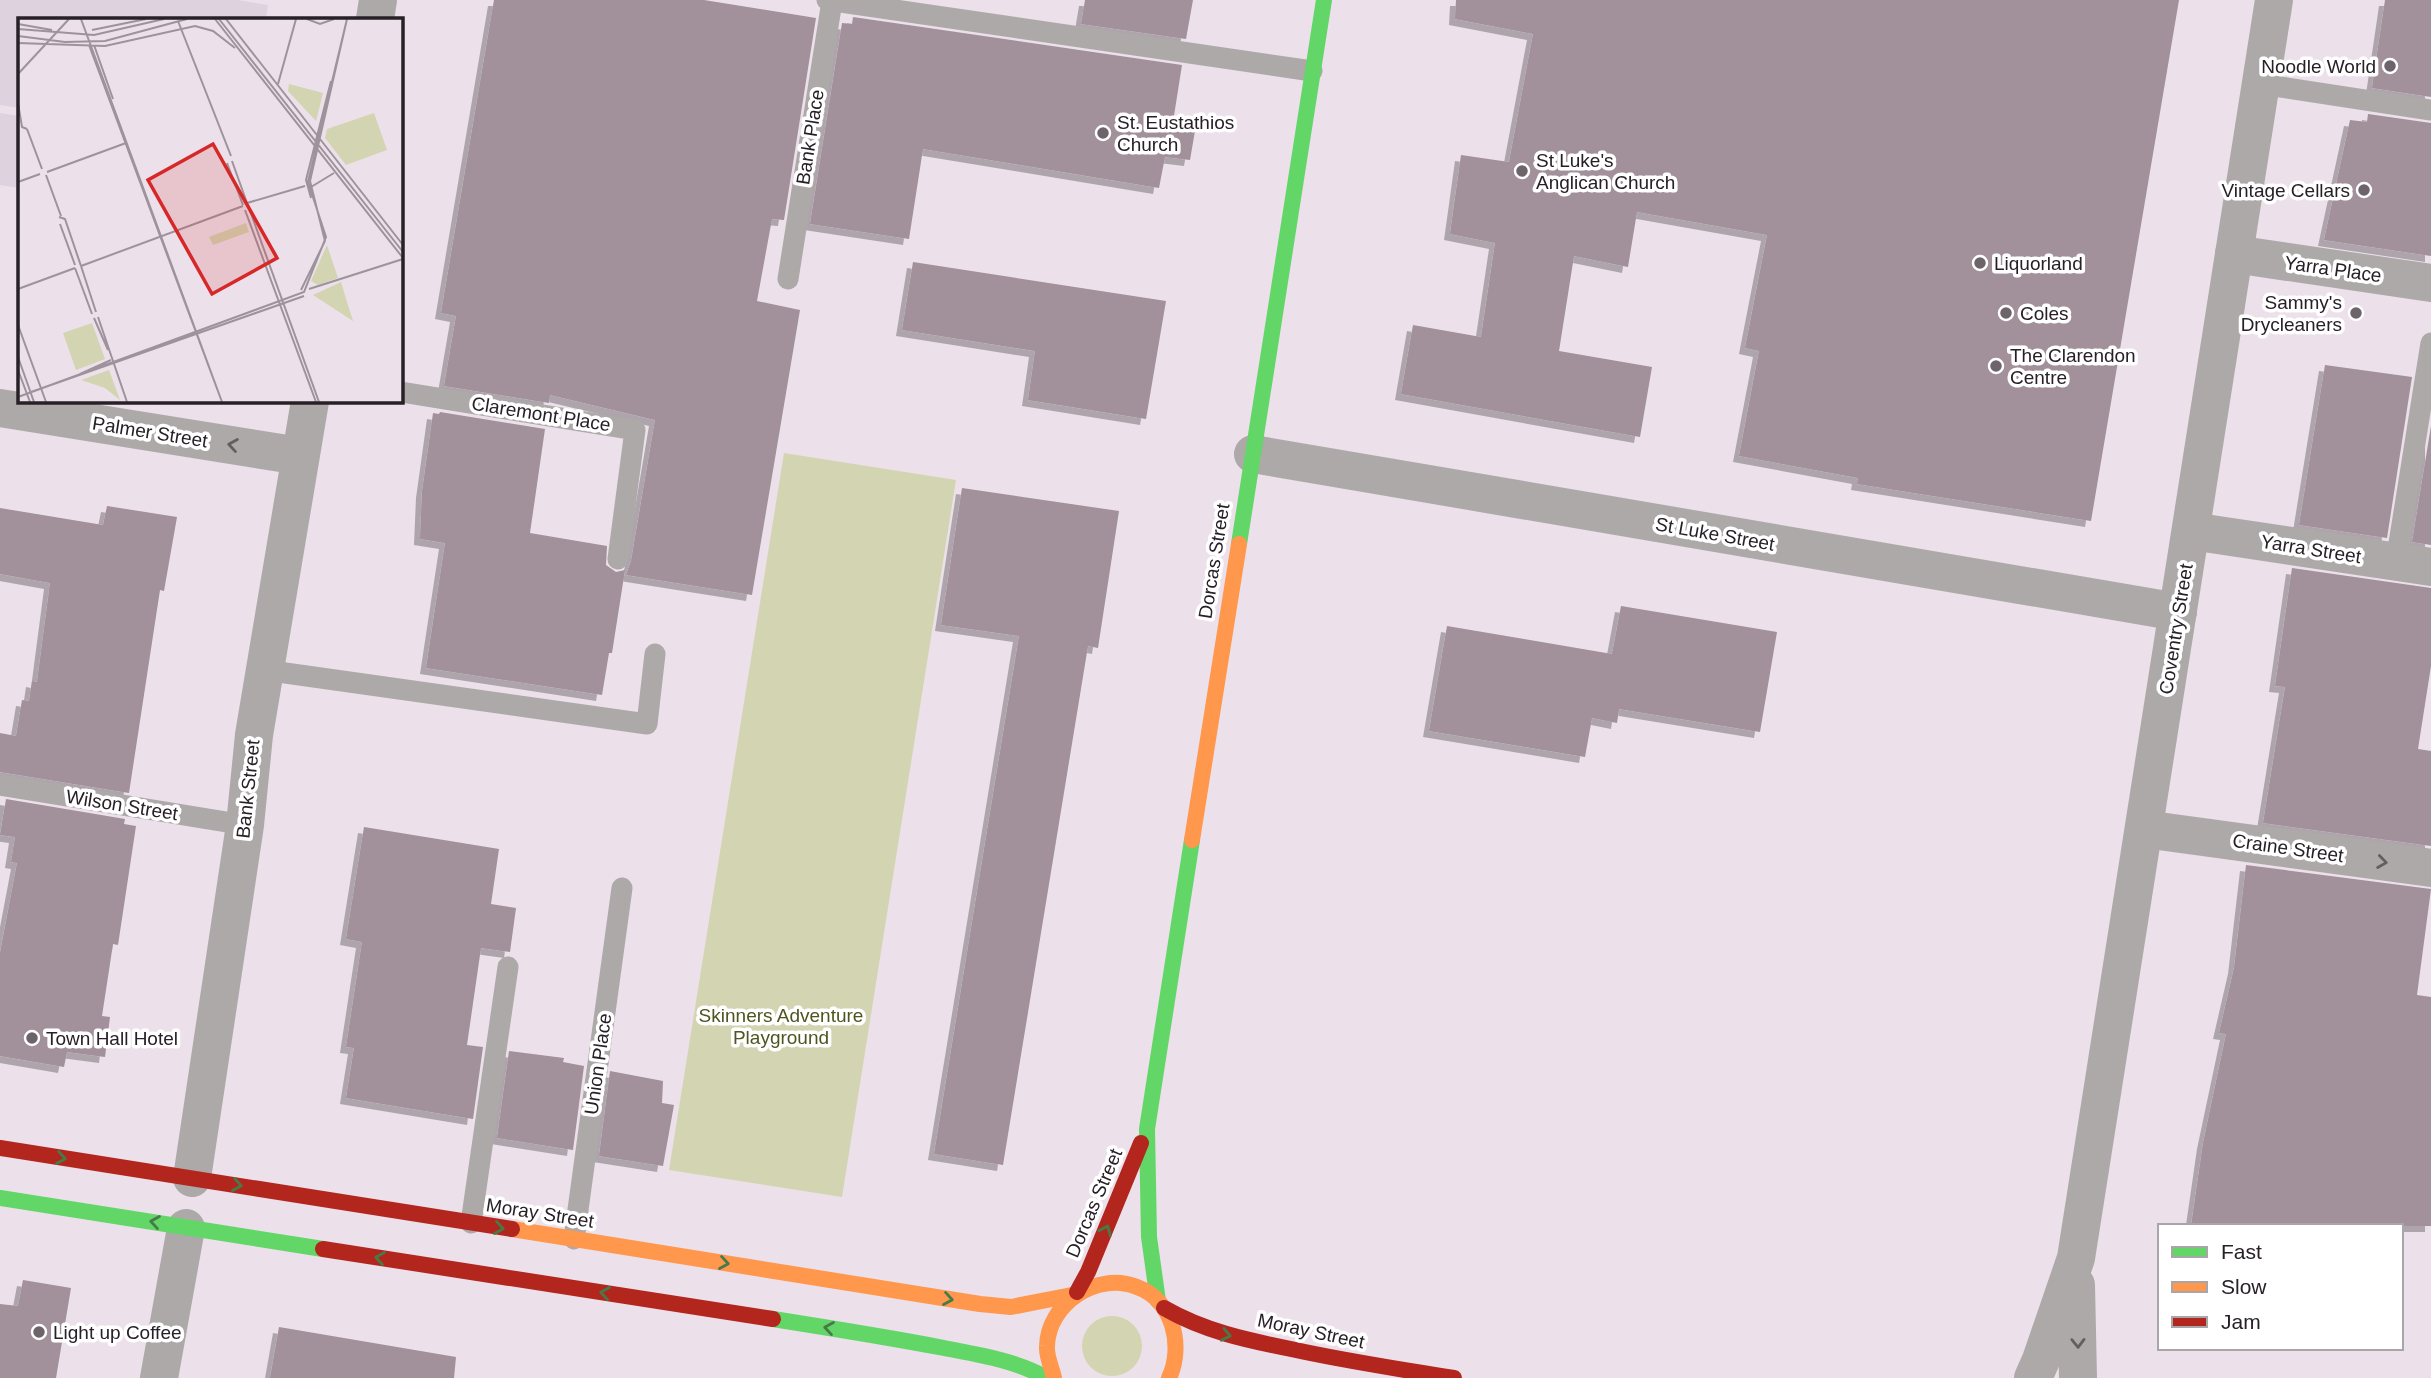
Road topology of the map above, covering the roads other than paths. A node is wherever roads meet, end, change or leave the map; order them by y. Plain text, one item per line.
1 (378, 0) edge
2 (829, 0) edge
3 (1324, 0) edge
4 (2274, 0) edge
5 (375, 18) edge
6 (1312, 71) junction
7 (2261, 84) junction
8 (2431, 110) edge
9 (2234, 254) junction
10 (788, 279) dead end
11 (2431, 283) edge
12 (2431, 343) edge
13 (402, 392) edge
14 (310, 402) edge
15 (0, 408) edge
16 (1253, 454) junction
17 (300, 456) junction
18 (2191, 531) junction
19 (618, 559) dead end
20 (2413, 565) edge
21 (2178, 612) junction
22 (654, 654) dead end
23 (264, 670) junction
24 (0, 785) edge
25 (245, 825) junction
26 (2144, 829) junction
27 (2431, 868) edge
28 (622, 888) dead end
29 (508, 968) dead end
30 (1147, 1129) junction
31 (0, 1148) edge
32 (192, 1178) junction
33 (0, 1198) edge
34 (471, 1223) junction
35 (186, 1228) junction
36 (573, 1239) junction
37 (2076, 1258) junction
38 (1075, 1294) junction
39 (1161, 1305) junction
40 (159, 1378) edge
41 (1047, 1378) edge
42 (1054, 1378) edge
43 (1170, 1378) edge
44 (1454, 1378) edge
45 (2033, 1378) edge
46 (2078, 1378) edge

1 - 5 street
2 - 6 lane
2 - 10 lane, Bank Place
3 - 6 street, Dorcas Street
4 - 7 street, Coventry Street
6 - 16 street, Dorcas Street
7 - 8 lane
7 - 9 street, Coventry Street
9 - 11 street, Yarra Place
9 - 18 street, Coventry Street
12 - 20 lane
13 - 19 lane, Claremont Place
14 - 17 street, Bank Street
17 -> 15 street, Palmer Street
16 - 21 street, St Luke Street
16 - 30 street, Dorcas Street
17 - 23 street, Bank Street
18 - 20 street, Yarra Street
18 - 21 street, Coventry Street
21 - 26 street, Coventry Street
22 - 23 lane
23 - 25 street, Bank Street
24 - 25 lane, Wilson Street
25 - 32 street, Bank Street
26 -> 27 street, Craine Street
26 - 37 street, Coventry Street
28 - 36 lane, Union Place
29 - 34 lane
38 -> 30 street, Dorcas Street
30 - 39 street, Dorcas Street
31 -> 32 street, Moray Street
32 -> 34 street, Moray Street
35 -> 33 street
34 -> 36 street, Moray Street
35 - 40 street
41 -> 35 street
36 -> 38 street, Moray Street
37 - 45 street, Coventry Street
37 -> 46 street, Coventry Street
38 - 39 street, Moray Street
38 - 42 street, Dorcas Street
39 - 43 street, Dorcas Street
39 -> 44 street, Moray Street

